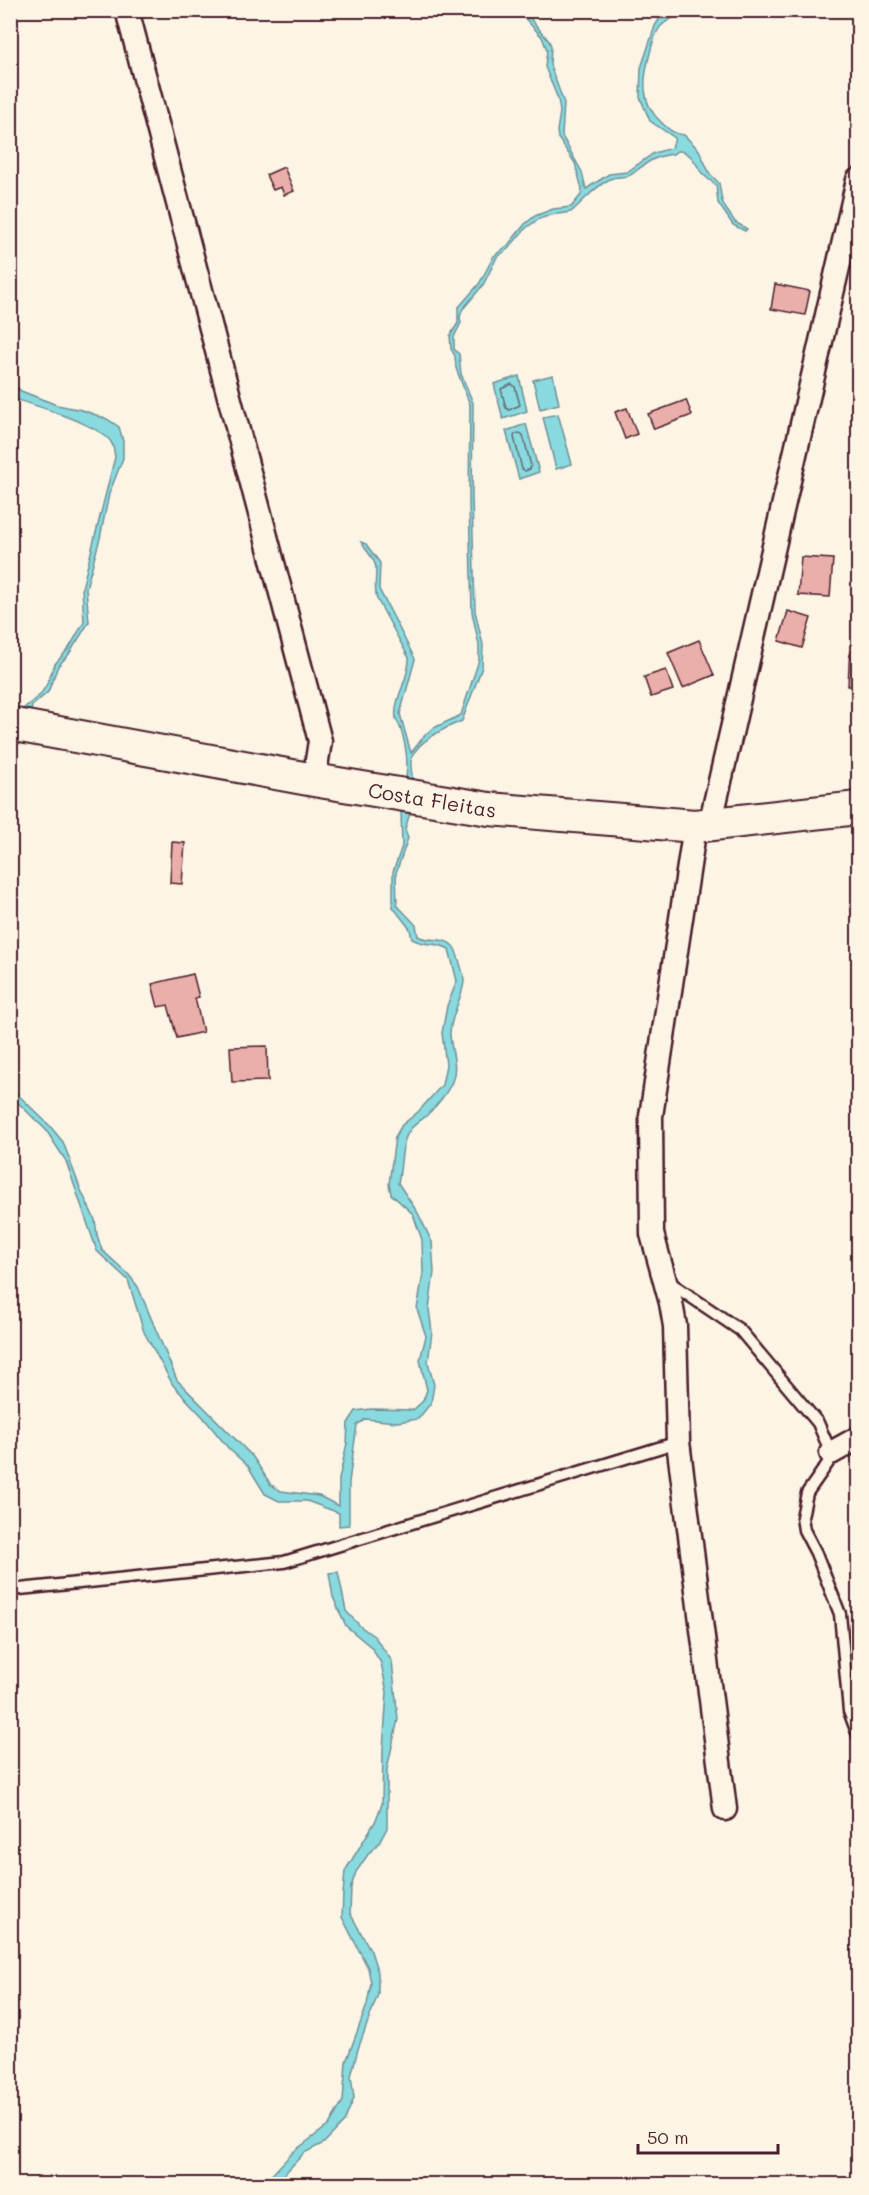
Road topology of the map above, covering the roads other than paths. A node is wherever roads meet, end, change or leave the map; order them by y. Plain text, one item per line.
1 (127, 10) edge
2 (858, 180) edge
3 (10, 724) edge
4 (314, 780) junction
5 (858, 808) edge
6 (703, 825) junction
7 (664, 1278) junction
8 (858, 1438) edge
9 (678, 1442) junction
10 (831, 1453) junction
11 (10, 1590) edge
12 (858, 1735) edge
13 (725, 1809) dead end

1 - 4 street
2 - 6 street
3 - 4 main road, Costa Fleitas
4 - 6 main road, Costa Fleitas
5 - 6 main road, Costa Fleitas
6 - 7 street
7 - 9 street
7 - 10 lane
8 - 10 street
9 - 11 lane
9 - 13 street
10 - 12 lane

